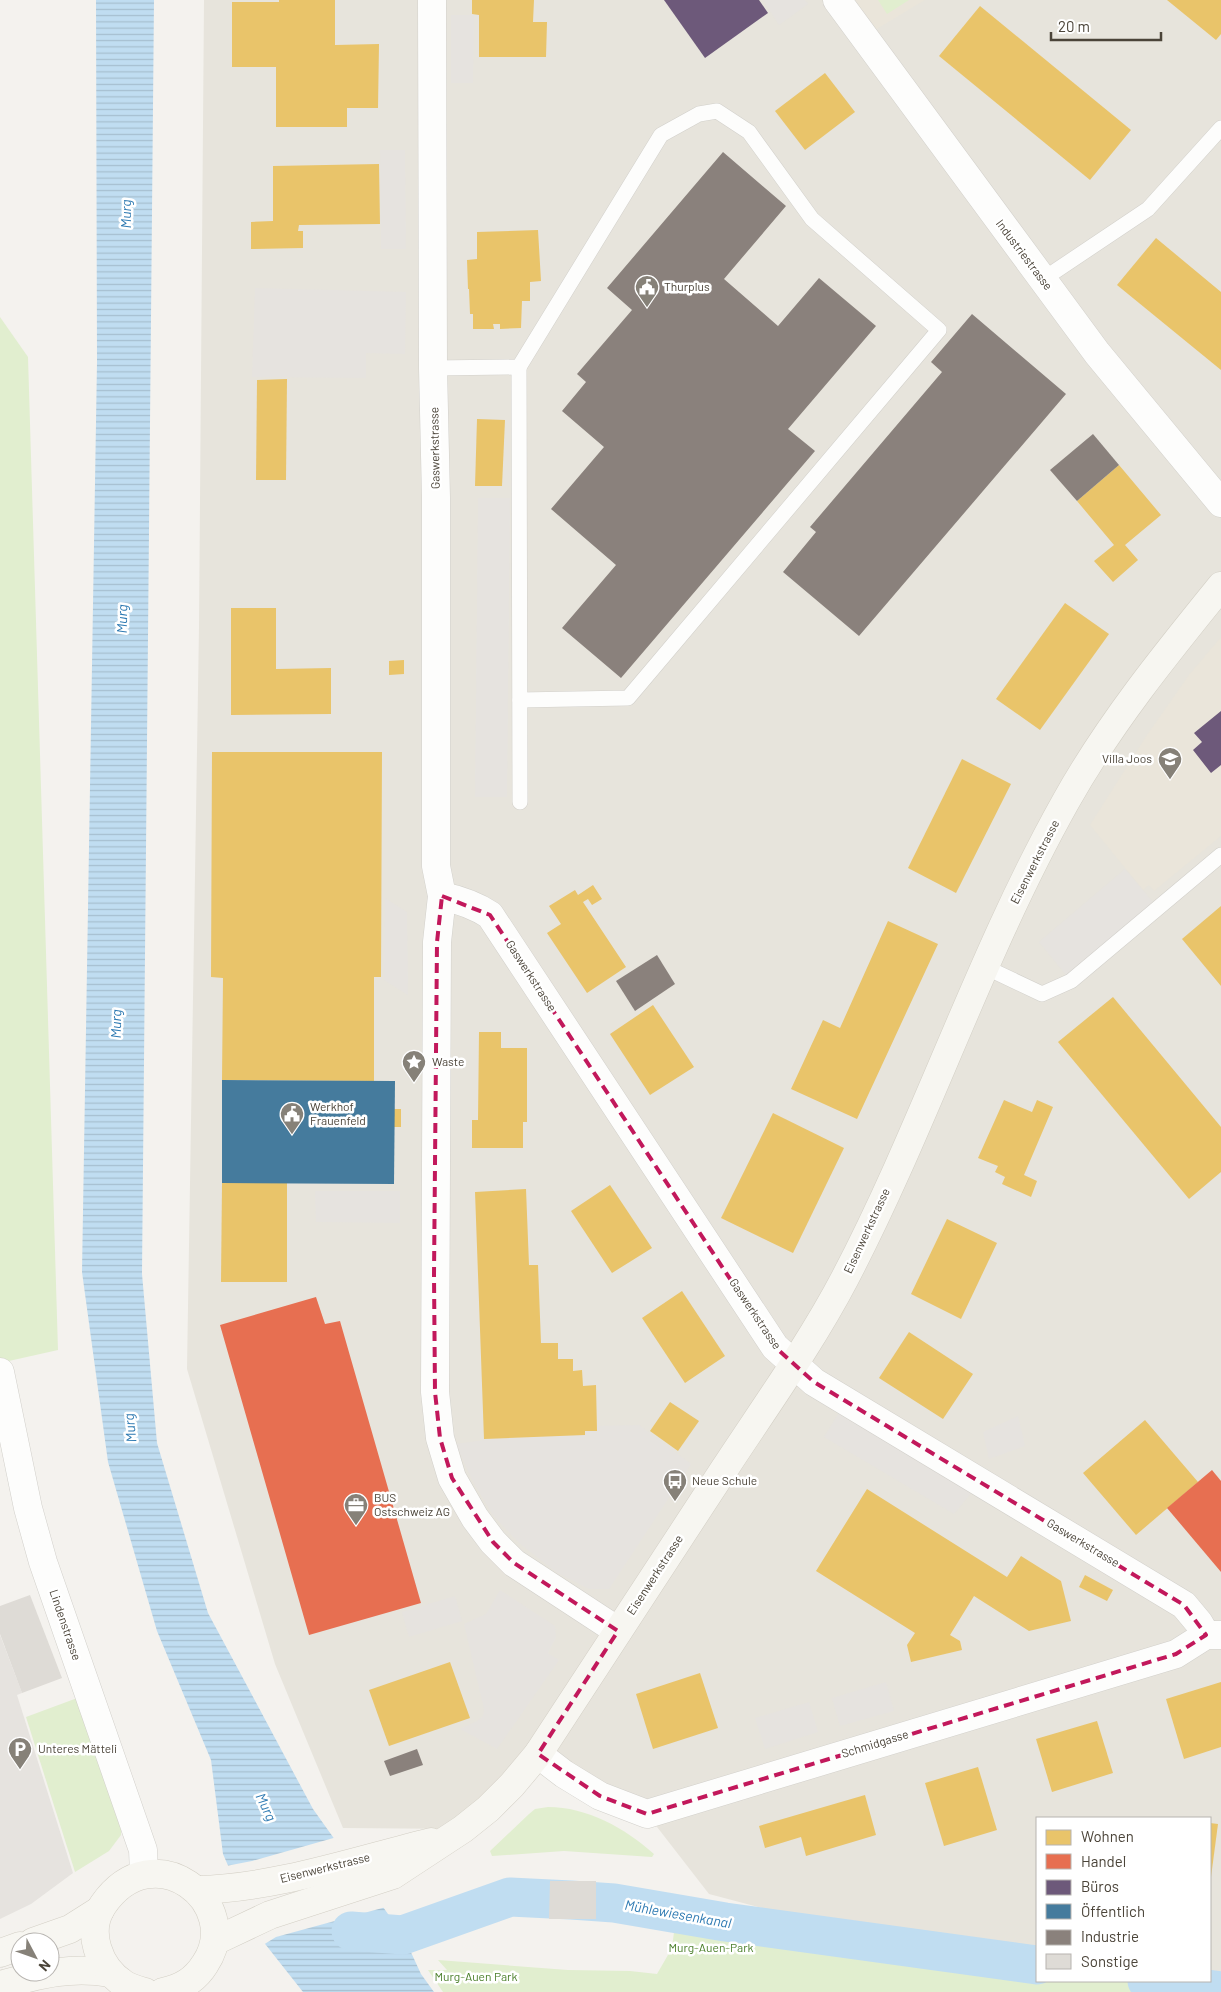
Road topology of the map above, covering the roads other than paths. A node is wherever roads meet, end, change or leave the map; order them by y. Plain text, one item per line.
1 (432, 0) edge
2 (837, 0) edge
3 (1221, 128) edge
4 (1042, 280) junction
5 (519, 367) junction
6 (433, 368) junction
7 (1221, 503) edge
8 (1221, 586) edge
9 (520, 700) junction
10 (520, 802) dead end
11 (1221, 855) edge
12 (442, 896) junction
13 (985, 967) junction
14 (793, 1364) junction
15 (0, 1372) edge
16 (618, 1631) junction
17 (1214, 1635) edge
18 (538, 1754) junction
19 (389, 1864) junction
20 (144, 1874) junction
21 (203, 1890) junction
22 (100, 1910) junction
23 (60, 1933) edge
24 (220, 1938) junction
25 (110, 1973) junction
26 (202, 1983) edge
27 (0, 1985) edge
28 (145, 1992) edge
29 (163, 1992) edge

1 - 6 street, Gaswerkstrasse
2 - 4 street, Industriestrasse
3 - 4 lane
4 - 7 street, Industriestrasse
5 - 6 lane
5 - 9 lane
5 - 9 lane
6 - 12 street, Gaswerkstrasse
8 - 13 main road, Eisenwerkstrasse
9 - 10 lane
11 - 13 lane
12 - 14 street, Gaswerkstrasse
12 - 16 street, Gaswerkstrasse
13 - 14 main road, Eisenwerkstrasse
14 - 16 main road, Eisenwerkstrasse
14 - 17 street, Gaswerkstrasse
15 - 20 street, Lindenstrasse
16 - 18 main road, Eisenwerkstrasse
17 - 18 street, Schmidgasse
18 - 19 main road, Eisenwerkstrasse
19 - 21 main road, Eisenwerkstrasse
19 - 24 main road, Eisenwerkstrasse
20 - 21 main road
20 - 22 main road
21 - 24 main road
22 - 23 main road
22 - 25 main road
24 - 26 main road
25 - 27 main road
25 - 28 main road
26 - 29 main road

